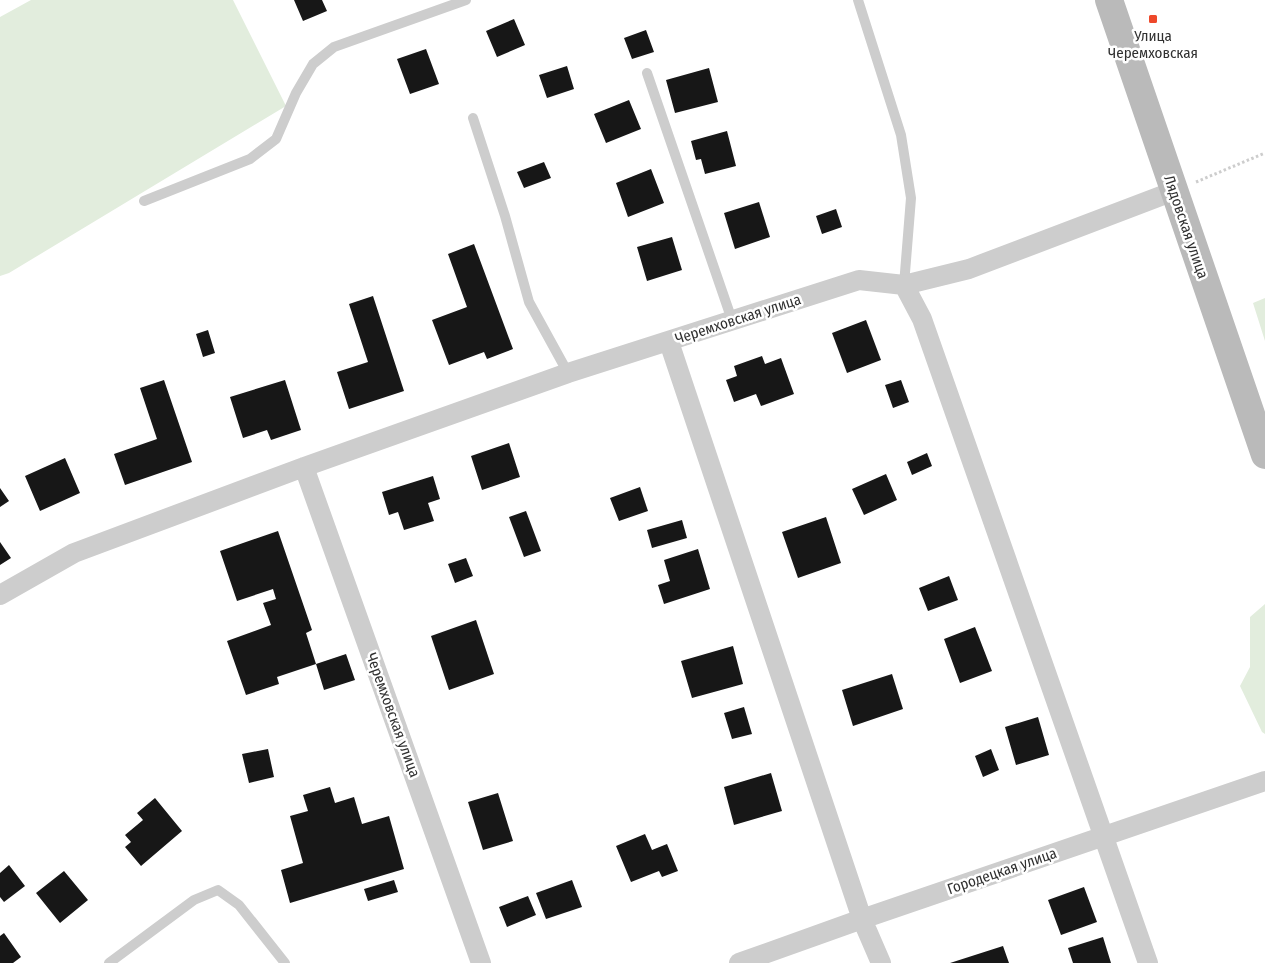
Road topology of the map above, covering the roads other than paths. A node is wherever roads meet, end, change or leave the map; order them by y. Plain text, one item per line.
1 (466, 0) edge
2 (858, 0) edge
3 (1109, 0) edge
4 (647, 73) dead end
5 (473, 118) dead end
6 (1174, 192) junction
7 (144, 201) dead end
8 (904, 285) junction
9 (732, 320) junction
10 (669, 342) junction
11 (568, 373) junction
12 (1265, 455) edge
13 (304, 467) junction
14 (0, 595) edge
15 (1265, 782) edge
16 (1104, 836) junction
17 (862, 919) junction
18 (109, 963) edge
19 (285, 963) edge
20 (482, 963) edge
21 (739, 963) edge
22 (881, 963) edge
23 (1148, 963) edge

1 - 7 lane
2 - 8 lane
3 - 6 main road, Лядовская улица
4 - 9 lane
5 - 11 lane
6 - 8 street, Черемховская улица
6 - 12 main road, Лядовская улица
8 - 9 street, Черемховская улица
8 - 16 street
9 - 10 street, Черемховская улица
10 - 11 street, Черемховская улица
10 - 17 street
11 - 13 street, Черемховская улица
13 - 14 street, Черемховская улица
13 - 20 street, Черемховская улица
15 - 16 street, Городецкая улица
16 - 17 street, Городецкая улица
16 - 23 street
17 - 21 street, Городецкая улица
17 - 22 street
18 - 19 lane

